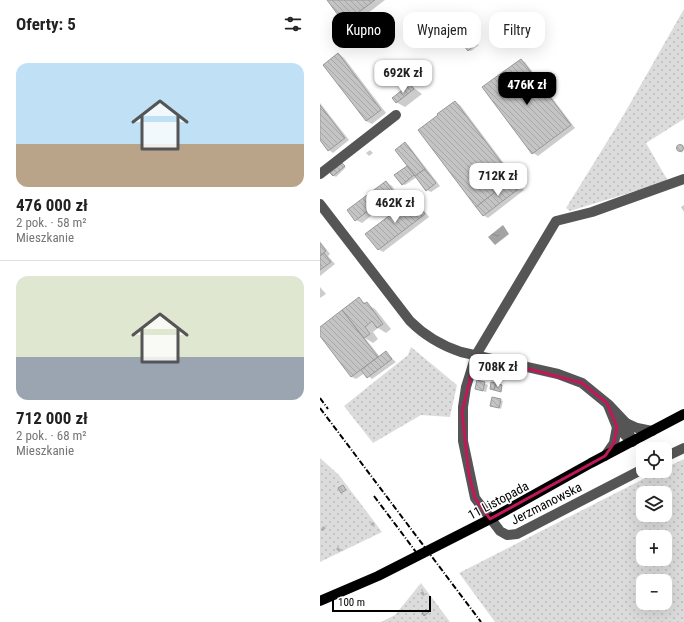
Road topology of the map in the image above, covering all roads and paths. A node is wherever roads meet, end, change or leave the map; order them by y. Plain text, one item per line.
1 (396, 115) dead end
2 (320, 174) edge
3 (684, 179) edge
4 (320, 204) edge
5 (476, 355) junction
6 (684, 414) edge
7 (622, 425) junction
8 (652, 431) junction
9 (632, 442) junction
10 (684, 448) edge
11 (672, 454) edge
12 (604, 456) junction
13 (636, 473) edge
14 (320, 601) edge

1 - 2 street
3 - 5 street, Jerzmanowska
4 - 5 street
5 - 7 street
5 - 13 street, Jerzmanowska
6 - 8 main road, 11 Listopada
7 - 8 street
7 - 9 street
7 - 12 street
8 - 9 main road, 11 Listopada
9 - 12 main road, 11 Listopada
10 - 11 street
12 - 14 main road, 11 Listopada

